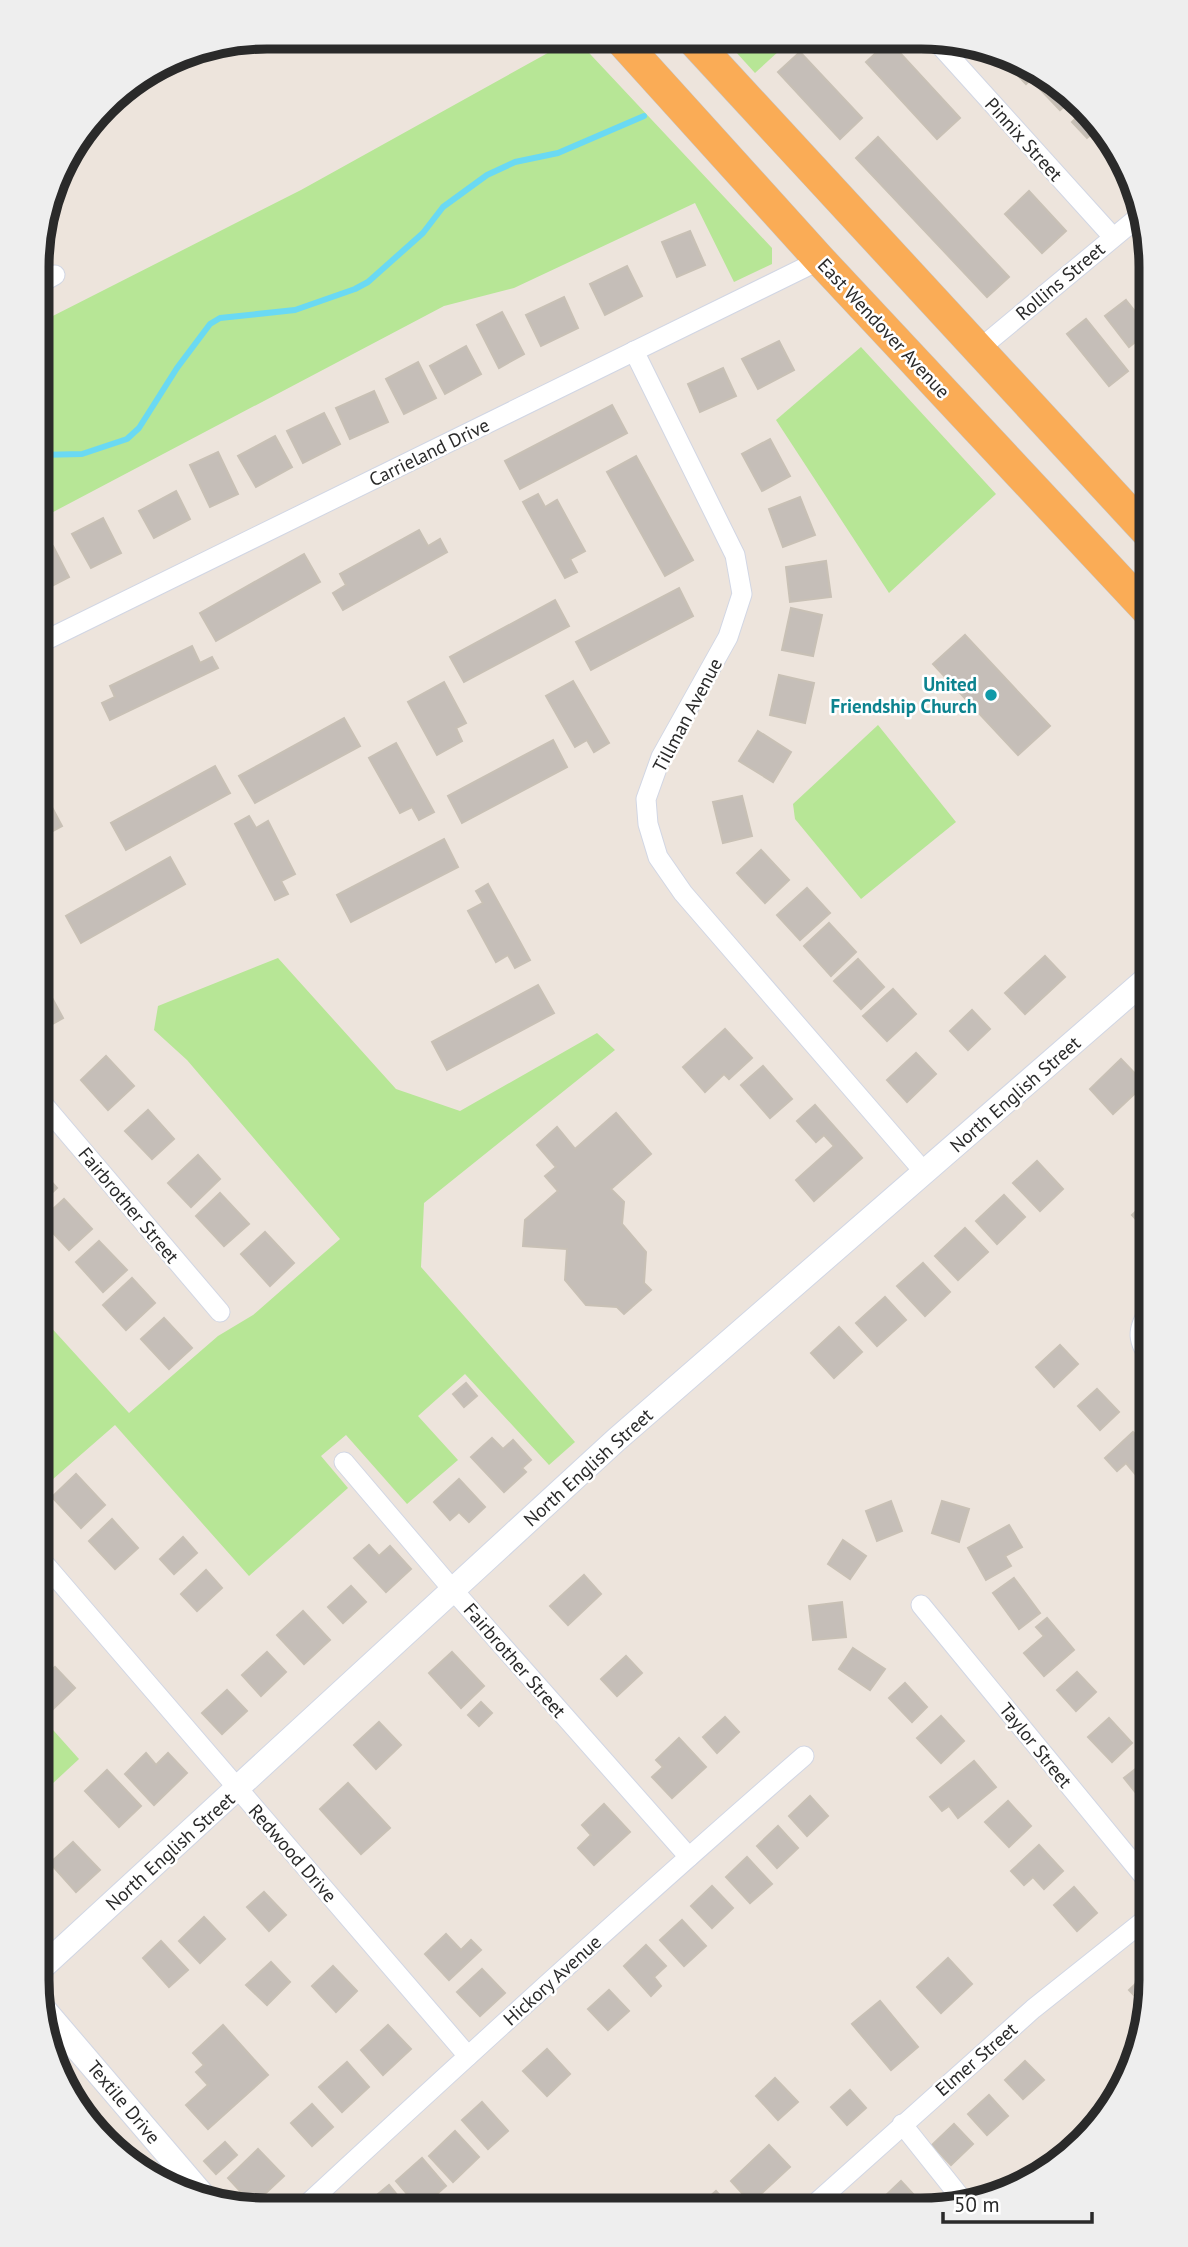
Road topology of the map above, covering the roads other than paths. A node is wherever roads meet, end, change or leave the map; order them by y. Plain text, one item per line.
1 (629, 49) edge
2 (701, 49) edge
3 (945, 51) edge
4 (1134, 220) edge
5 (1113, 237) junction
6 (820, 260) junction
7 (978, 350) junction
8 (634, 351) junction
9 (1139, 523) edge
10 (1139, 601) edge
11 (49, 639) edge
12 (1139, 986) edge
13 (49, 1111) edge
14 (925, 1173) junction
15 (220, 1312) dead end
16 (344, 1462) dead end
17 (49, 1569) edge
18 (453, 1590) junction
19 (921, 1605) dead end
20 (804, 1756) dead end
21 (237, 1790) junction
22 (688, 1857) junction
23 (1139, 1870) edge
24 (1139, 1925) edge
25 (49, 1961) edge
26 (53, 2019) edge
27 (468, 2056) junction
28 (902, 2124) junction
29 (194, 2185) edge
30 (958, 2195) edge
31 (314, 2198) edge
32 (821, 2198) edge

1 - 6 highway, East Wendover Avenue
2 - 7 highway
3 - 5 street, Pinnix Street
4 - 5 street, Rollins Street
5 - 7 street, Rollins Street
6 - 8 street, Carrieland Drive
6 - 10 highway, East Wendover Avenue
7 - 9 highway
8 - 11 street, Carrieland Drive
8 - 14 street, Tillman Avenue
12 - 14 street, North English Street
13 - 15 street, Fairbrother Street
14 - 18 street, North English Street
16 - 18 street, Fairbrother Street
17 - 21 street, Redwood Drive
18 - 21 street, North English Street
18 - 22 street, Fairbrother Street
19 - 23 street, Taylor Street
20 - 22 street, Hickory Avenue
21 - 25 street, North English Street
21 - 27 street, Redwood Drive
22 - 27 street, Hickory Avenue
24 - 28 street, Elmer Street
26 - 29 street, Textile Drive
27 - 31 street, Hickory Avenue
28 - 30 street
28 - 32 street, Elmer Street

